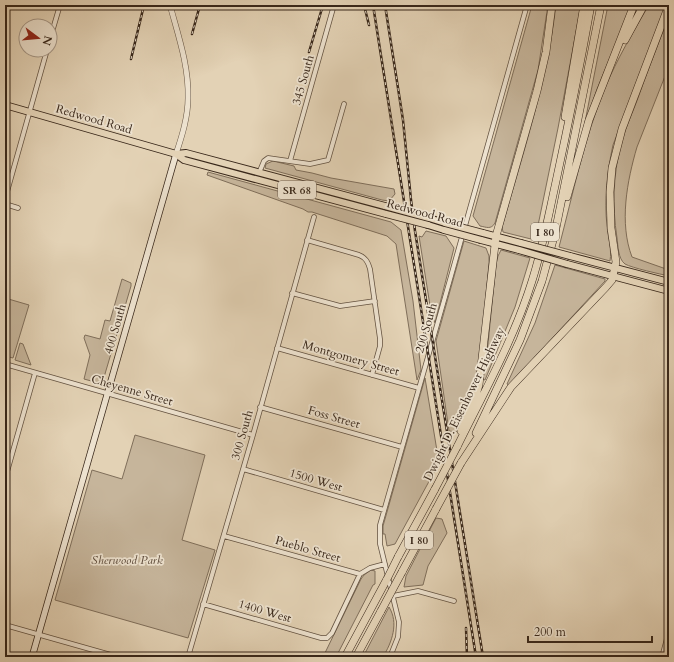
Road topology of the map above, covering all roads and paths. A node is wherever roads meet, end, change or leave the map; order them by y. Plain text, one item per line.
1 (60, 5) edge
2 (170, 5) edge
3 (334, 5) edge
4 (526, 5) edge
5 (552, 5) edge
6 (584, 5) edge
7 (592, 5) edge
8 (601, 5) edge
9 (634, 5) edge
10 (644, 5) edge
11 (669, 5) edge
12 (56, 18) edge
13 (45, 58) edge
14 (611, 64) junction
15 (344, 104) dead end
16 (5, 105) edge
17 (30, 112) junction
18 (176, 154) junction
19 (290, 161) junction
20 (259, 173) junction
21 (5, 200) edge
22 (5, 204) edge
23 (18, 208) dead end
24 (314, 217) dead end
25 (546, 228) junction
26 (307, 240) junction
27 (495, 240) junction
28 (615, 268) junction
29 (613, 276) junction
30 (542, 281) junction
31 (669, 282) edge
32 (669, 291) edge
33 (292, 293) junction
34 (375, 301) junction
35 (277, 348) junction
36 (5, 364) edge
37 (35, 372) junction
38 (372, 375) junction
39 (419, 388) junction
40 (108, 393) junction
41 (260, 407) junction
42 (253, 435) junction
43 (458, 446) junction
44 (402, 447) junction
45 (461, 463) junction
46 (243, 469) junction
47 (5, 480) edge
48 (384, 510) junction
49 (224, 536) junction
50 (385, 564) junction
51 (360, 574) junction
52 (393, 596) junction
53 (454, 601) dead end
54 (203, 604) junction
55 (5, 625) edge
56 (669, 631) edge
57 (39, 634) junction
58 (110, 656) edge
59 (32, 657) edge
60 (118, 657) edge
61 (188, 657) edge
62 (345, 657) edge
63 (356, 657) edge
64 (390, 657) edge
65 (662, 657) edge

1 - 12 street
2 - 18 street, 400 South
3 - 19 street, 345 South
4 - 39 street, 200 South
5 - 27 highway
6 - 25 highway
7 - 25 highway, Dwight D. Eisenhower Highway / I 80
8 - 30 highway, Dwight D. Eisenhower Highway / I 80
9 - 14 highway
10 - 14 highway
11 - 28 highway
13 - 17 street
14 - 30 highway
15 - 19 street
16 - 17 main road, Redwood Road / SR 68
17 - 18 main road, Redwood Road / SR 68
17 - 21 street
18 - 20 main road, Redwood Road / SR 68
18 - 27 main road, Redwood Road / SR 68, bridge
18 - 40 main road, 400 South
19 - 20 street
20 - 27 main road, Redwood Road / SR 68, bridge
22 - 23 street
24 - 26 street, 300 South
25 - 43 highway, Dwight D. Eisenhower Highway / I 80
26 - 33 street, 300 South
26 - 34 street
27 - 28 main road, Redwood Road / SR 68, bridge
27 - 29 main road, Redwood Road / SR 68, bridge
27 - 43 highway
28 - 29 highway
28 - 31 main road, Redwood Road / SR 68
29 - 32 main road, Redwood Road / SR 68
29 - 45 highway
30 - 45 highway, Dwight D. Eisenhower Highway / I 80
33 - 34 street
33 - 35 street, 300 South
34 - 38 street
35 - 38 street, Montgomery Street
35 - 41 street, 300 South
36 - 37 street, Cheyenne Street
37 - 40 street, Cheyenne Street
37 - 47 street
38 - 39 street, Montgomery Street
39 - 44 street, 200 South
40 - 42 street, Cheyenne Street
40 - 57 main road, 400 South
41 - 42 street, 300 South
41 - 44 street, Foss Street
42 - 46 street, 300 South
43 - 62 highway, Dwight D. Eisenhower Highway / I 80, bridge
44 - 48 street, 200 South
45 - 63 highway, Dwight D. Eisenhower Highway / I 80, bridge
46 - 48 street, 1500 West
46 - 49 street, 300 South
48 - 50 street, 200 South
49 - 51 street, Pueblo Street
49 - 54 street, 300 South
50 - 51 street
50 - 52 street, 200 South
51 - 54 street, 1400 West
52 - 53 street
52 - 64 street, 200 South
54 - 61 street, 300 South
55 - 57 street
56 - 65 street
57 - 58 street
57 - 59 main road, 400 South
58 - 60 street

